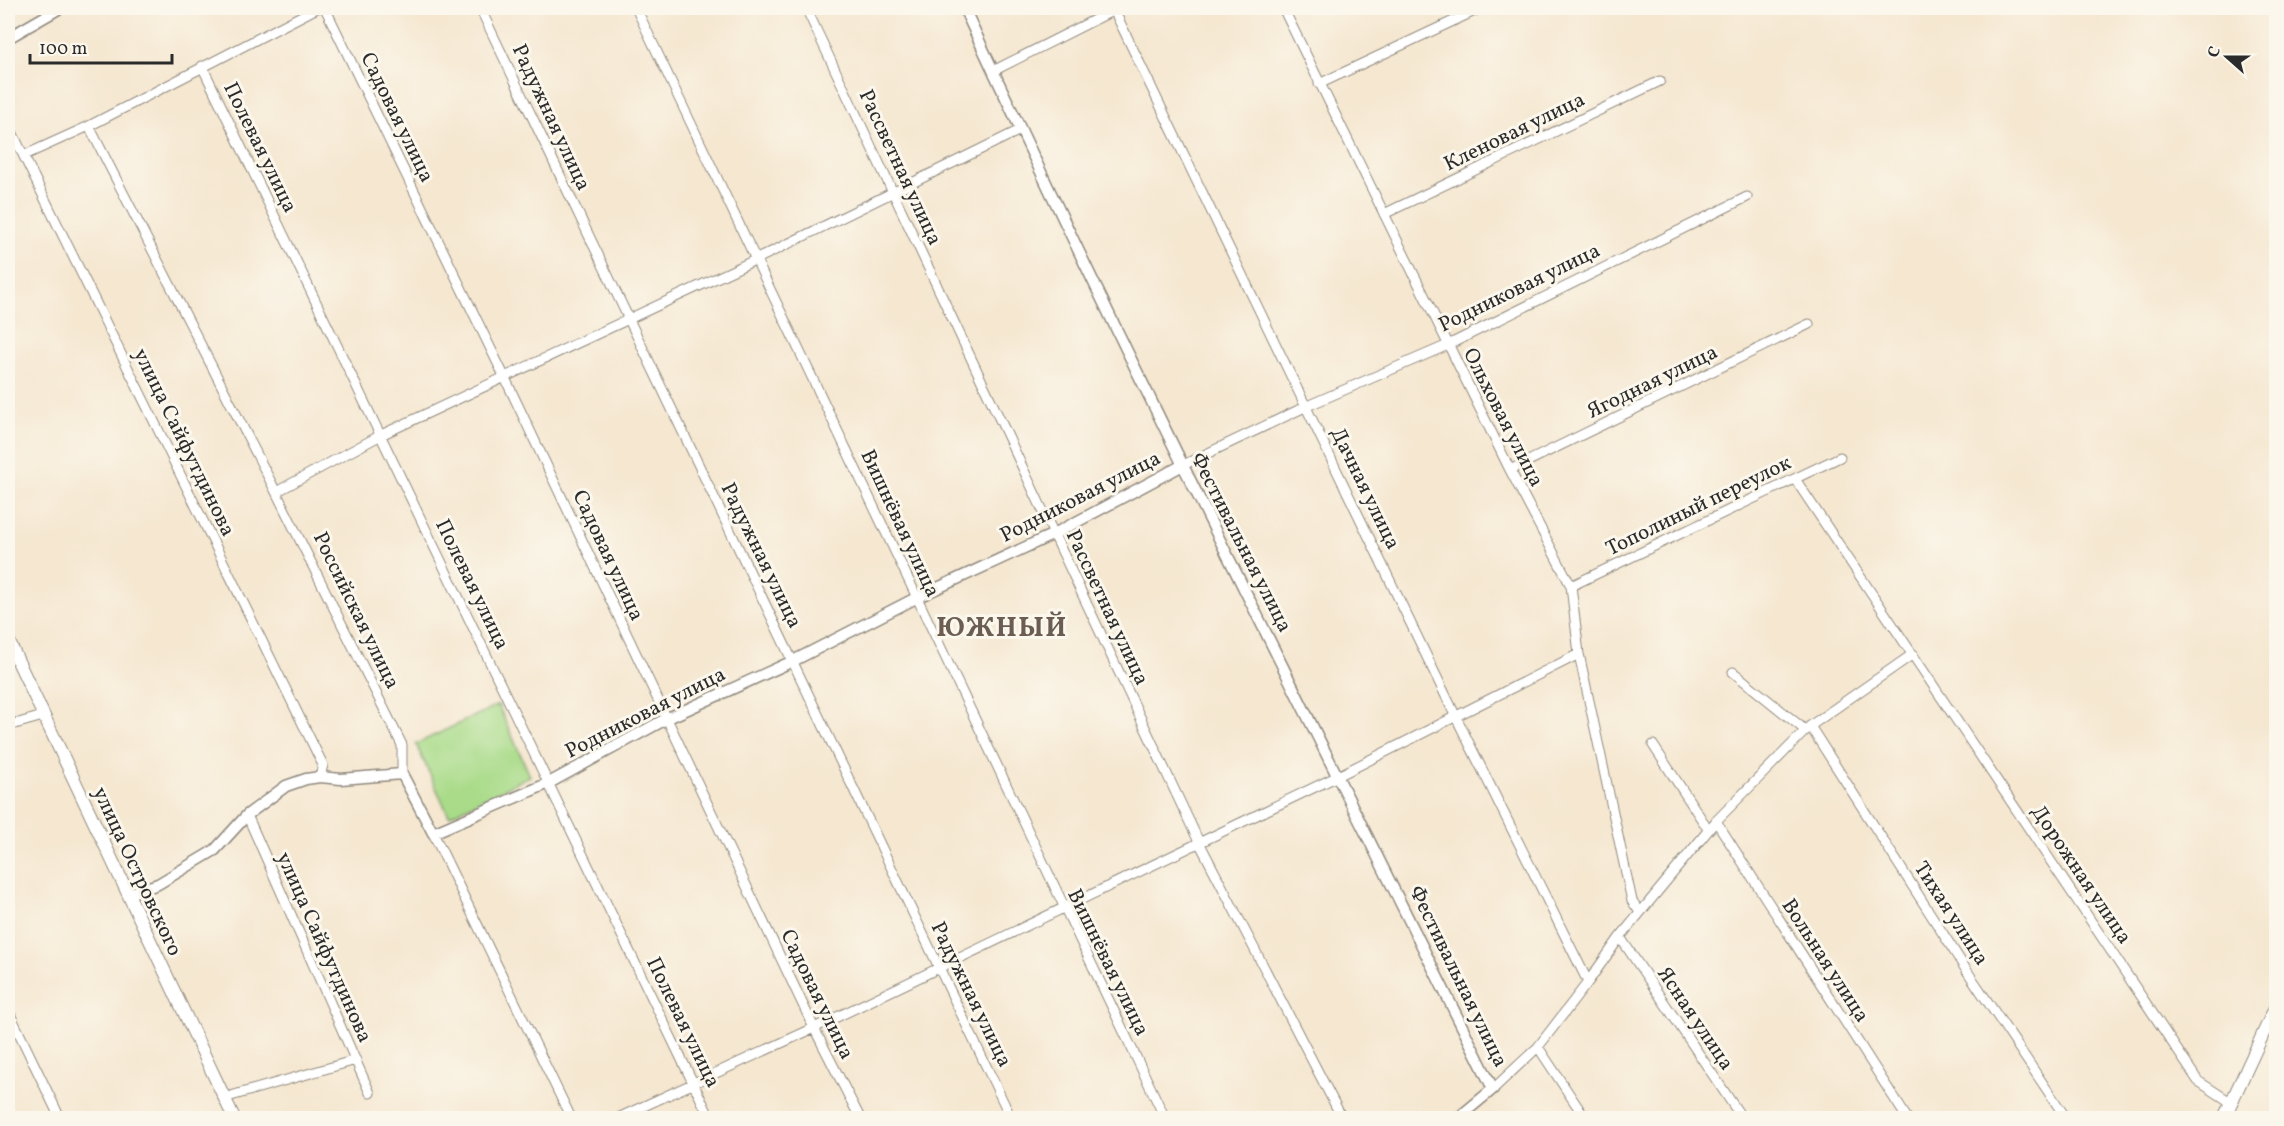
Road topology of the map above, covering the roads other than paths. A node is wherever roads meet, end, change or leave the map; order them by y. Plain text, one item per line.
1 (60, 8) edge
2 (317, 8) edge
3 (325, 8) edge
4 (480, 8) edge
5 (636, 8) edge
6 (806, 8) edge
7 (964, 8) edge
8 (1115, 8) edge
9 (1283, 8) edge
10 (1481, 8) edge
11 (8, 38) edge
12 (202, 66) junction
13 (993, 71) junction
14 (1660, 81) dead end
15 (1319, 84) junction
16 (8, 124) edge
17 (89, 126) junction
18 (1020, 130) junction
19 (25, 155) junction
20 (893, 193) junction
21 (1747, 197) dead end
22 (1384, 214) junction
23 (757, 259) junction
24 (628, 319) junction
25 (1809, 324) dead end
26 (1448, 345) junction
27 (504, 376) junction
28 (1307, 406) junction
29 (381, 435) junction
30 (1840, 457) dead end
31 (1181, 466) junction
32 (1510, 470) junction
33 (1795, 478) junction
34 (276, 492) junction
35 (1054, 534) junction
36 (1571, 586) junction
37 (916, 598) junction
38 (8, 640) edge
39 (1579, 654) junction
40 (1913, 654) junction
41 (793, 661) junction
42 (1733, 672) dead end
43 (43, 716) junction
44 (1456, 717) junction
45 (666, 719) junction
46 (8, 726) edge
47 (1808, 728) junction
48 (1653, 745) dead end
49 (402, 774) junction
50 (1338, 776) junction
51 (320, 777) junction
52 (549, 783) junction
53 (247, 815) junction
54 (1716, 821) junction
55 (1708, 829) junction
56 (433, 833) junction
57 (1199, 842) junction
58 (128, 894) junction
59 (1063, 908) junction
60 (1640, 912) junction
61 (1620, 937) junction
62 (939, 968) junction
63 (1588, 982) junction
64 (2277, 1006) edge
65 (8, 1010) edge
66 (814, 1029) junction
67 (1538, 1047) junction
68 (356, 1060) junction
69 (693, 1084) junction
70 (1493, 1089) junction
71 (370, 1093) dead end
72 (224, 1098) junction
73 (2232, 1103) junction
74 (60, 1119) edge
75 (234, 1119) edge
76 (571, 1119) edge
77 (618, 1119) edge
78 (710, 1119) edge
79 (860, 1119) edge
80 (1011, 1119) edge
81 (1165, 1119) edge
82 (1342, 1119) edge
83 (1458, 1119) edge
84 (1585, 1119) edge
85 (1742, 1119) edge
86 (1907, 1119) edge
87 (2066, 1119) edge
88 (2224, 1119) edge

1 - 11 street
2 - 12 street
3 - 27 street, Садовая улица
4 - 24 street, Радужная улица
5 - 23 street, Вишнёвая улица
6 - 20 street, Рассветная улица
7 - 13 street, Фестивальная улица
8 - 13 street
8 - 28 street, Дачная улица
9 - 15 street, Ольховая улица
10 - 15 street
12 - 17 street
12 - 29 street, Полевая улица
13 - 18 street, Фестивальная улица
14 - 22 street, Кленовая улица
15 - 22 street, Ольховая улица
16 - 19 street, улица Сайфутдинова
17 - 19 street
17 - 34 street, Российская улица
18 - 20 street
18 - 31 street, Фестивальная улица
19 - 51 street, улица Сайфутдинова
20 - 23 street
20 - 35 street, Рассветная улица
21 - 26 street, Родниковая улица
22 - 26 street, Ольховая улица
23 - 24 street
23 - 37 street, Вишнёвая улица
24 - 27 street
24 - 41 street, Радужная улица
25 - 32 street, Ягодная улица
26 - 28 street, Родниковая улица
26 - 32 street, Ольховая улица
27 - 29 street
27 - 45 street, Садовая улица
28 - 31 street, Родниковая улица
28 - 44 street, Дачная улица
29 - 34 street
29 - 52 street, Полевая улица
30 - 33 street, Тополиный переулок
31 - 35 street, Родниковая улица
31 - 50 street, Фестивальная улица
32 - 36 street, Ольховая улица
33 - 36 street, Тополиный переулок
33 - 40 street, Дорожная улица
34 - 49 street, Российская улица
35 - 37 street, Родниковая улица
35 - 57 street, Рассветная улица
36 - 39 street, Ольховая улица
37 - 41 street, Родниковая улица
37 - 59 street, Вишнёвая улица
38 - 43 main road, улица Островского
39 - 44 street
39 - 60 street, Ольховая улица
40 - 47 street
40 - 73 street, Дорожная улица
41 - 45 street, Родниковая улица
41 - 62 street, Радужная улица
42 - 47 street, Тихая улица
43 - 46 street
43 - 58 main road, улица Островского
44 - 50 street
44 - 63 street, Дачная улица
45 - 52 street, Родниковая улица
45 - 66 street, Садовая улица
47 - 54 street
47 - 87 street, Тихая улица
48 - 55 street
49 - 51 street
49 - 56 street, Российская улица
50 - 57 street
50 - 70 street, Фестивальная улица
51 - 53 street
52 - 56 street, Родниковая улица
52 - 69 street, Полевая улица
53 - 58 street
53 - 68 street, улица Сайфутдинова
54 - 55 street
54 - 86 street, Вольная улица
55 - 60 street
56 - 76 street, Российская улица
57 - 59 street
57 - 82 street, Рассветная улица
58 - 72 main road, улица Островского
59 - 62 street
59 - 81 street, Вишнёвая улица
60 - 61 street
61 - 63 street
61 - 85 street, Ясная улица
62 - 66 street
62 - 80 street, Радужная улица
63 - 67 street
64 - 73 main road
65 - 74 street
66 - 69 street
66 - 79 street, Садовая улица
67 - 70 street
67 - 84 street
68 - 71 street, улица Сайфутдинова
68 - 72 street
69 - 77 street
69 - 78 street, Полевая улица
70 - 83 street
72 - 75 main road, улица Островского
73 - 88 main road

